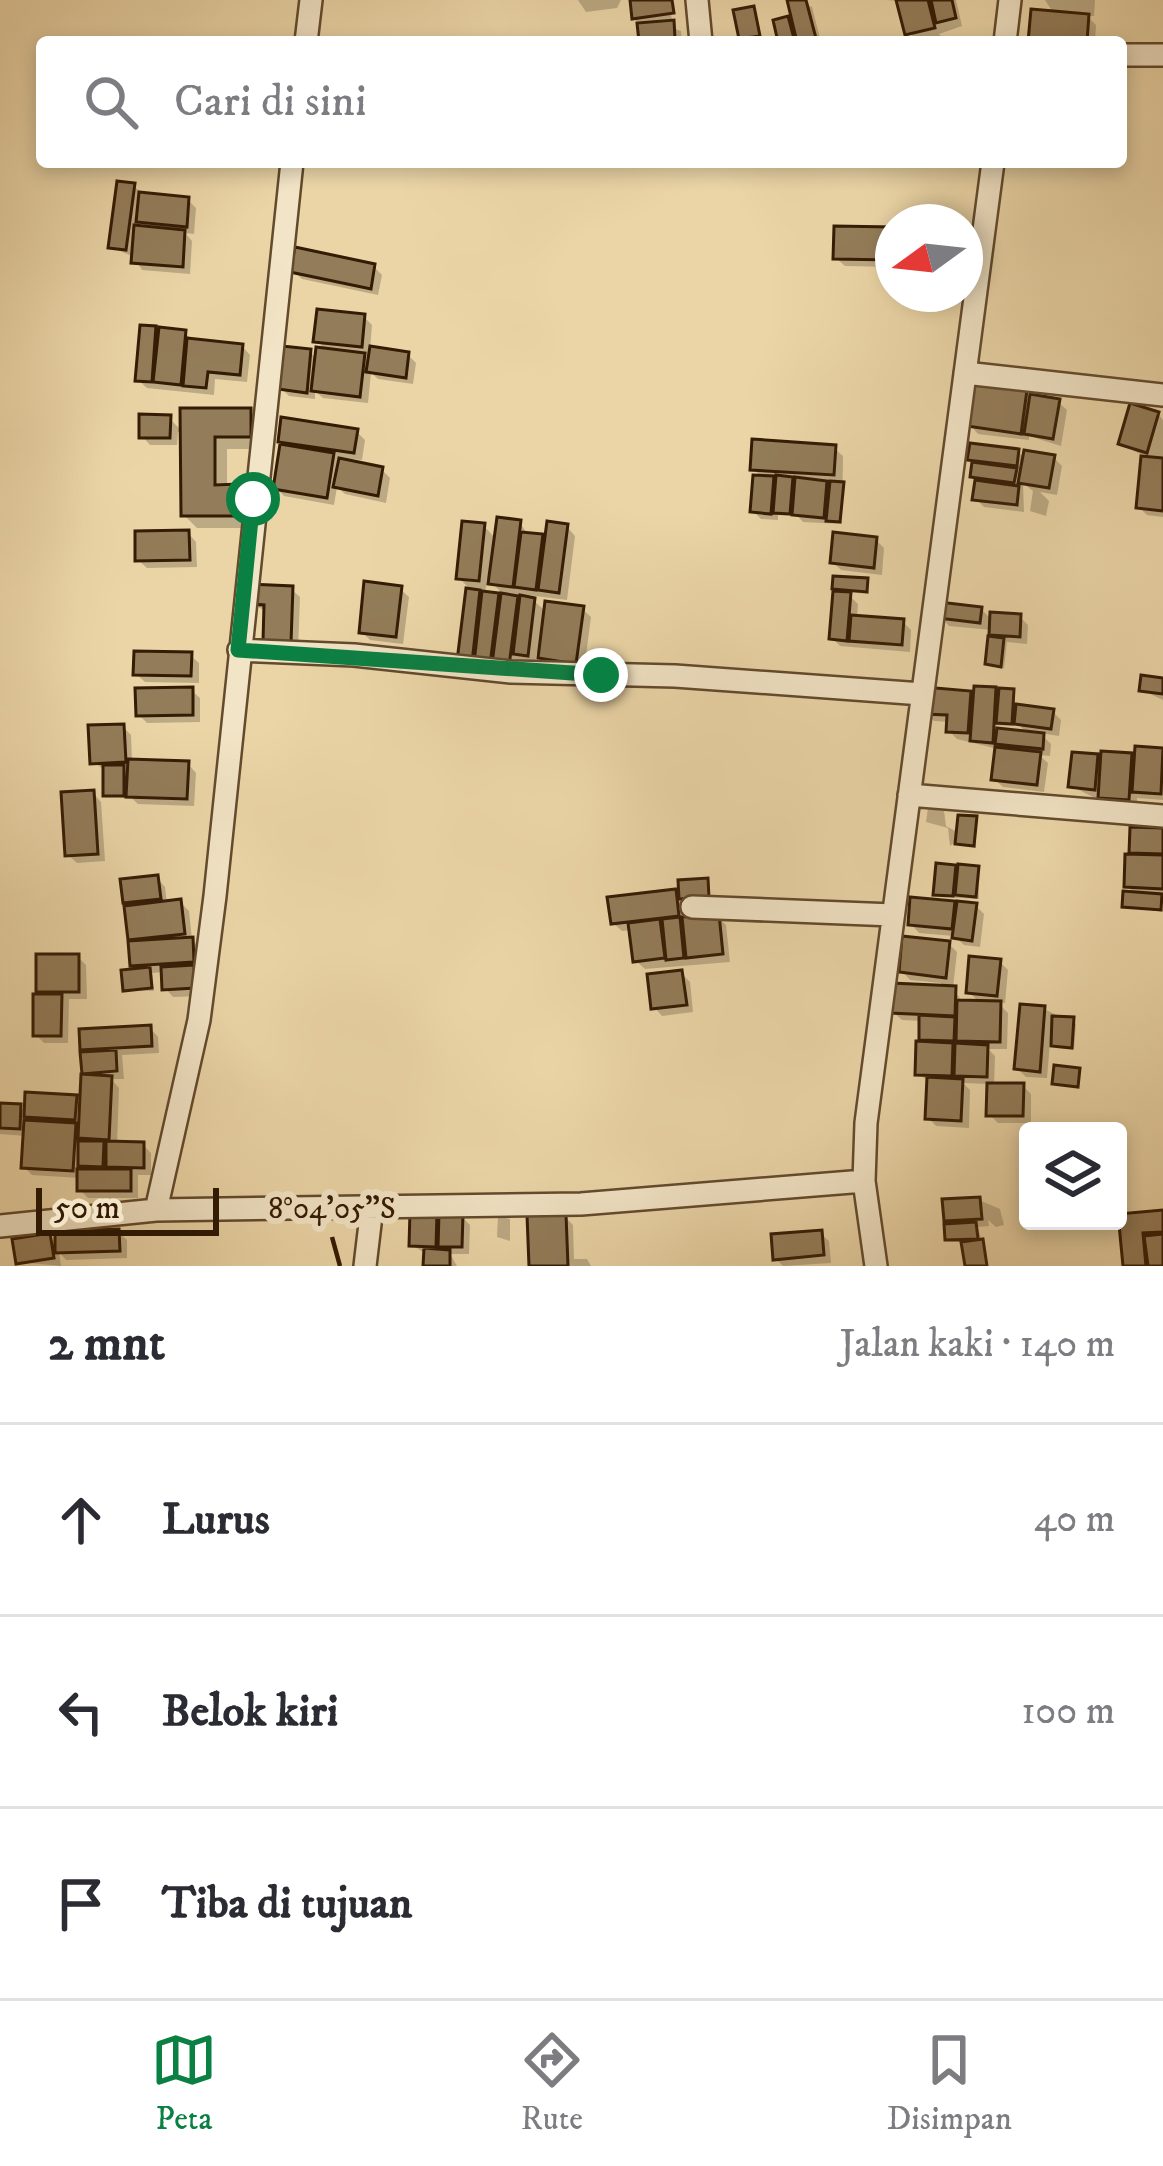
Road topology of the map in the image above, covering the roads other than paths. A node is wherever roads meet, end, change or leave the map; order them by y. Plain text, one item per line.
1 (310, 0) edge
2 (697, 0) edge
3 (1010, 0) edge
4 (307, 36) edge
5 (700, 36) edge
6 (1006, 36) edge
7 (1127, 55) edge
8 (1163, 55) edge
9 (291, 168) edge
10 (992, 171) edge
11 (965, 374) junction
12 (1163, 395) edge
13 (238, 650) junction
14 (922, 694) junction
15 (909, 794) junction
16 (1163, 816) edge
17 (692, 907) dead end
18 (893, 915) junction
19 (864, 1181) junction
20 (372, 1207) junction
21 (156, 1210) junction
22 (1, 1232) edge
23 (364, 1266) edge
24 (876, 1266) edge

1 - 4 street
2 - 5 street
3 - 6 street
7 - 8 street
9 - 13 street
10 - 11 street
11 - 12 street
11 - 14 street
13 - 14 street
13 - 21 street
14 - 15 street
15 - 16 street
15 - 18 street
17 - 18 street
18 - 19 street
19 - 20 street
19 - 24 street
20 - 21 street
20 - 23 street
21 - 22 street

